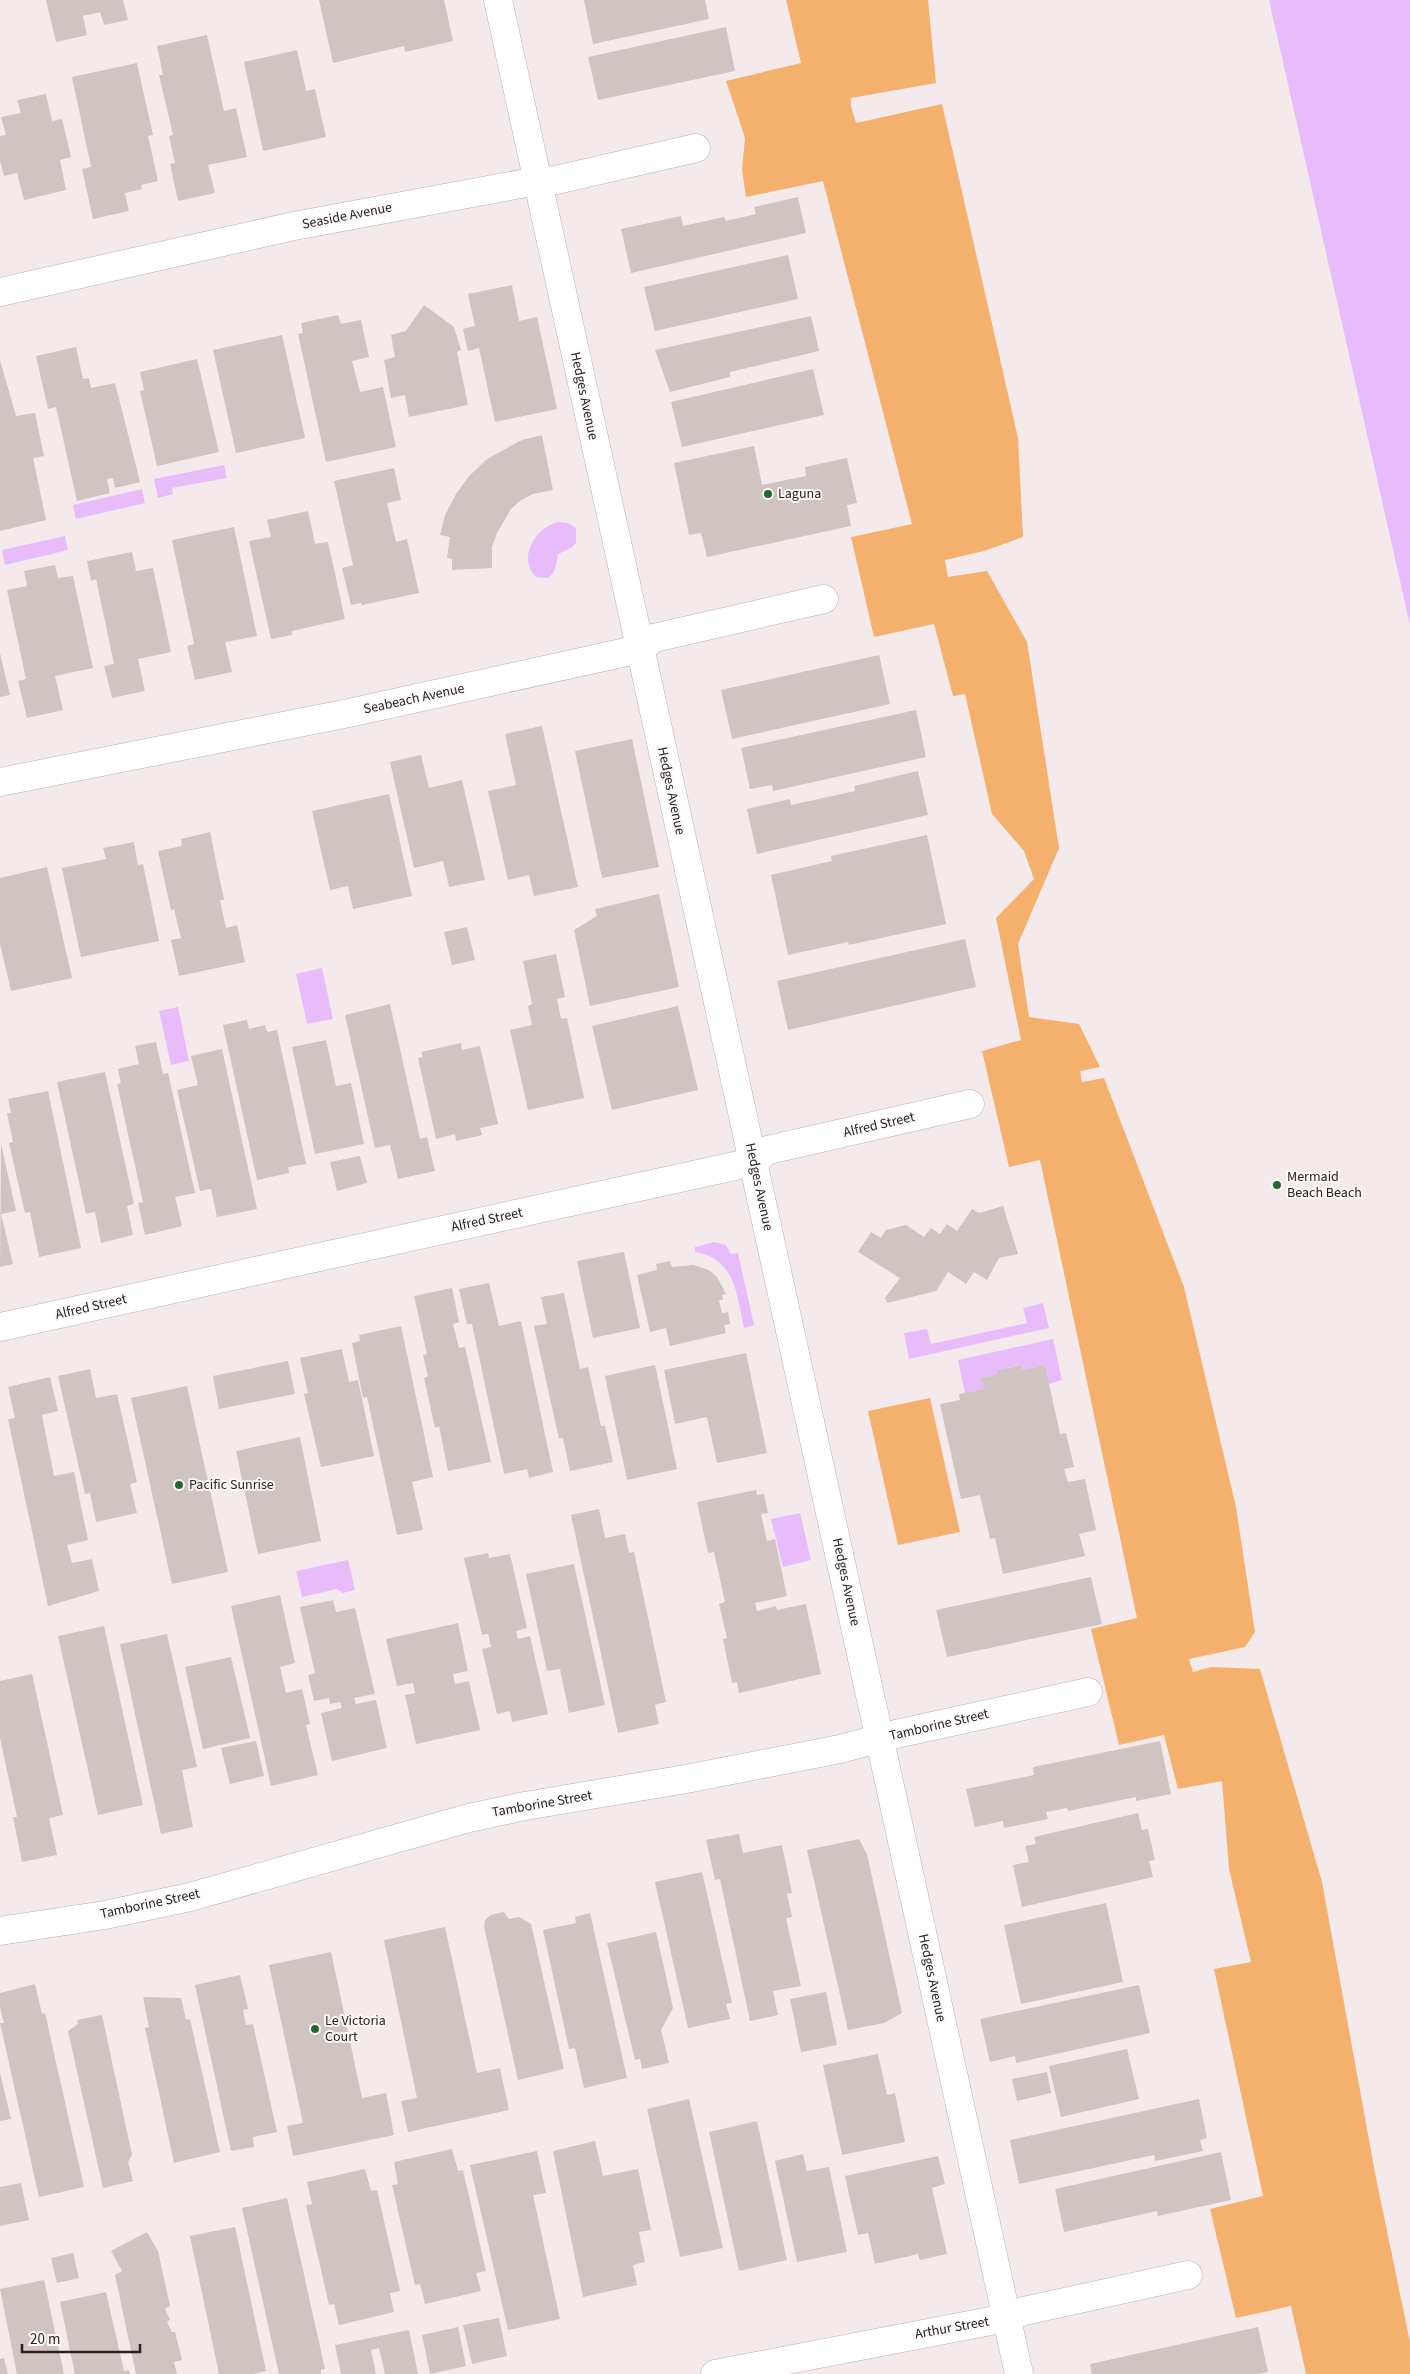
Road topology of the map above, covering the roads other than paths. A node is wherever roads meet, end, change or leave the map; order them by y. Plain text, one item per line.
1 (498, 0) edge
2 (696, 148) dead end
3 (537, 181) junction
4 (0, 292) edge
5 (824, 599) dead end
6 (640, 649) junction
7 (0, 782) edge
8 (970, 1104) dead end
9 (753, 1162) junction
10 (0, 1327) edge
11 (1088, 1692) dead end
12 (881, 1739) junction
13 (0, 1931) edge
14 (1188, 2275) dead end
15 (1006, 2318) junction
16 (715, 2374) edge
17 (1018, 2374) edge

1 - 3 street, Hedges Avenue
2 - 3 street, Seaside Avenue
3 - 4 street, Seaside Avenue
3 - 6 street, Hedges Avenue
5 - 6 street, Seabeach Avenue
6 - 7 street, Seabeach Avenue
6 - 9 street, Hedges Avenue
8 - 9 street, Alfred Street
9 - 10 street, Alfred Street
9 - 12 street, Hedges Avenue
11 - 12 street, Tamborine Street
12 - 13 street, Tamborine Street
12 - 15 street, Hedges Avenue
14 - 15 street, Arthur Street
15 - 16 street, Arthur Street
15 - 17 street, Hedges Avenue

